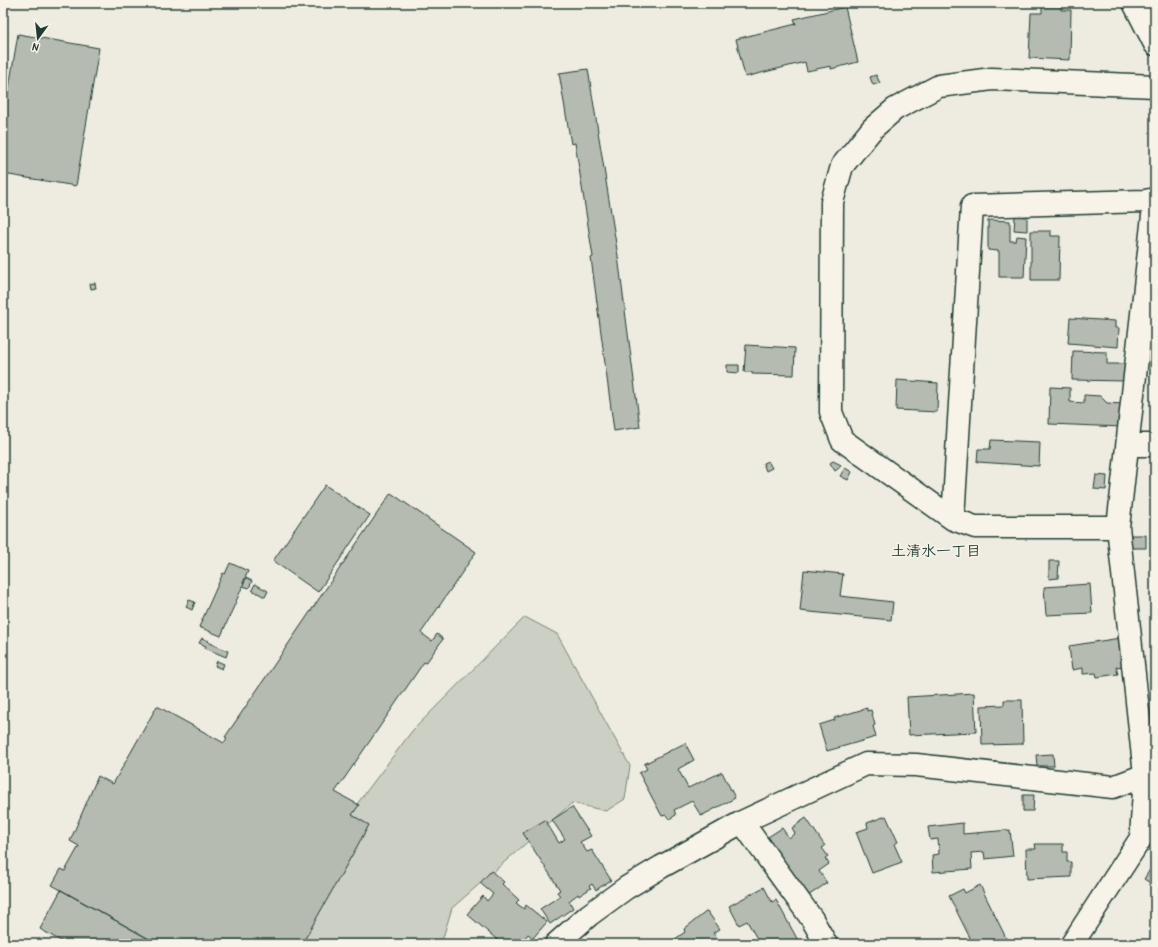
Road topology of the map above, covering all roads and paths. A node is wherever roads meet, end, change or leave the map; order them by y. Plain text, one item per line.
1 (1134, 3) edge
2 (1155, 44) edge
3 (1155, 86) edge
4 (1155, 198) edge
5 (1128, 445) junction
6 (1155, 445) edge
7 (953, 519) junction
8 (1118, 527) junction
9 (1150, 771) edge
10 (742, 822) junction
11 (556, 944) edge
12 (826, 944) edge
13 (1072, 944) edge

1 - 2 street
3 - 7 street
4 - 5 street
4 - 7 street
5 - 6 street
5 - 8 street
7 - 8 street
8 - 9 street
9 - 10 street
9 - 13 street
10 - 11 street
10 - 12 street

